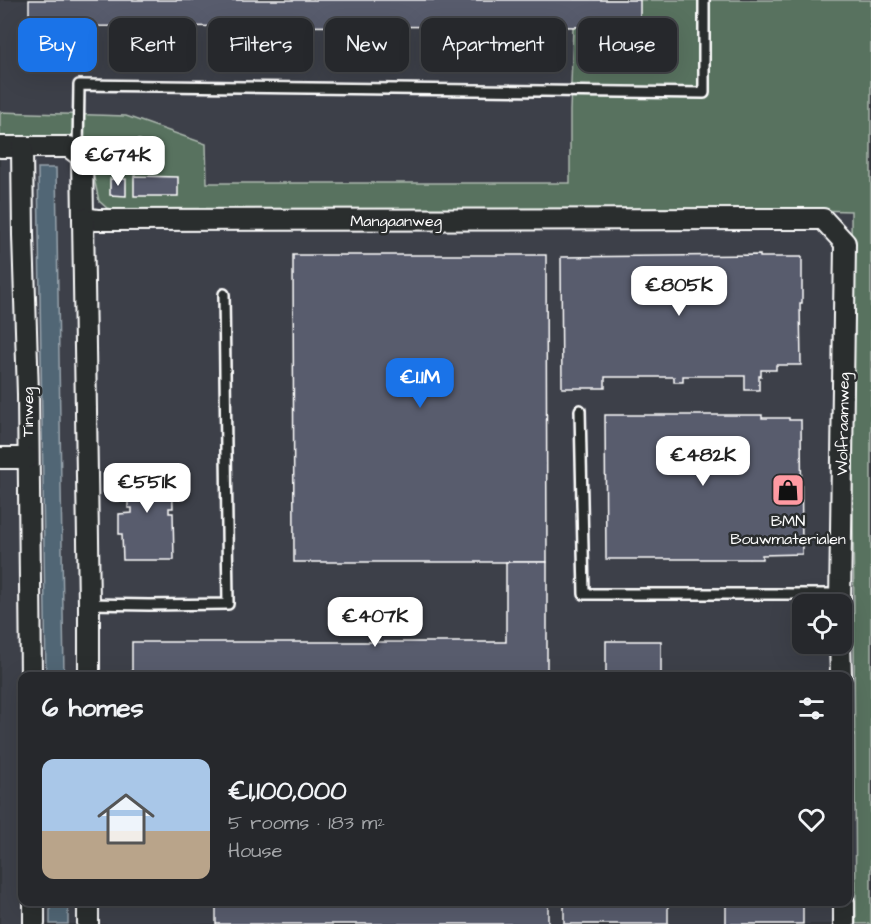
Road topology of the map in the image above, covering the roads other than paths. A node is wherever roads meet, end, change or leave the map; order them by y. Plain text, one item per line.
1 (704, 0) edge
2 (0, 147) edge
3 (22, 147) junction
4 (78, 154) junction
5 (83, 218) junction
6 (845, 243) joint
7 (224, 294) dead end
8 (580, 410) dead end
9 (0, 458) edge
10 (28, 458) junction
11 (840, 594) edge
12 (792, 595) edge
13 (89, 604) junction
14 (840, 654) edge
15 (30, 672) edge
16 (89, 672) edge
17 (841, 672) edge
18 (34, 906) edge
19 (88, 906) edge
20 (844, 906) edge
21 (34, 924) edge
22 (88, 924) edge
23 (844, 924) edge

1 - 4 lane
2 - 3 street
3 - 4 street
3 - 10 street, Tinweg
4 - 5 street
5 - 6 street, Mangaanweg
5 - 13 street
6 - 11 street, Wolfraamweg
7 - 13 lane
8 - 12 lane
9 - 10 street
10 - 15 street, Tinweg
13 - 16 street
14 - 17 street
18 - 21 street
19 - 22 street
20 - 23 street

